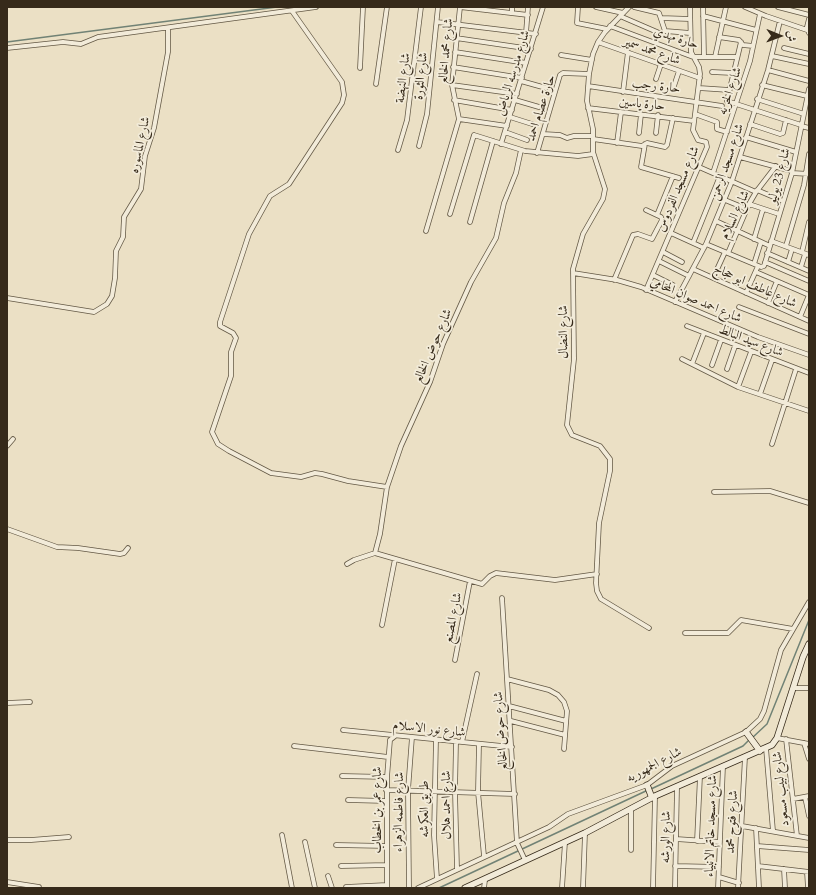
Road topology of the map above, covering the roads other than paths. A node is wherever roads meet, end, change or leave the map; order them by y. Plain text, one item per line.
1 (316, 7) edge
2 (363, 7) edge
3 (387, 7) edge
4 (421, 7) edge
5 (438, 7) edge
6 (460, 7) edge
7 (512, 7) edge
8 (528, 7) edge
9 (543, 7) edge
10 (578, 7) edge
11 (596, 7) edge
12 (629, 7) edge
13 (634, 7) edge
14 (690, 7) edge
15 (703, 7) edge
16 (726, 7) edge
17 (745, 7) edge
18 (778, 7) edge
19 (602, 8) edge
20 (292, 11) junction
21 (512, 13) junction
22 (760, 14) junction
23 (528, 15) junction
24 (621, 15) junction
25 (809, 15) edge
26 (704, 16) junction
27 (661, 18) junction
28 (690, 19) junction
29 (809, 20) edge
30 (723, 21) junction
31 (780, 21) junction
32 (437, 22) junction
33 (457, 24) junction
34 (608, 28) junction
35 (168, 29) junction
36 (756, 30) junction
37 (808, 31) edge
38 (526, 33) junction
39 (690, 33) junction
40 (536, 34) junction
41 (664, 35) dead end
42 (720, 37) junction
43 (456, 38) junction
44 (598, 42) junction
45 (741, 42) junction
46 (753, 46) junction
47 (7, 48) edge
48 (784, 48) dead end
49 (531, 49) junction
50 (455, 52) junction
51 (628, 52) junction
52 (809, 54) edge
53 (561, 55) dead end
54 (772, 56) junction
55 (693, 57) junction
56 (704, 57) junction
57 (715, 57) junction
58 (737, 57) junction
59 (592, 60) junction
60 (526, 63) junction
61 (661, 64) junction
62 (809, 64) edge
63 (453, 67) junction
64 (360, 68) dead end
65 (768, 70) junction
66 (679, 71) junction
67 (712, 72) dead end
68 (733, 73) junction
69 (589, 74) junction
70 (700, 78) junction
71 (521, 79) junction
72 (656, 79) dead end
73 (809, 80) edge
74 (376, 84) dead end
75 (762, 85) junction
76 (452, 86) junction
77 (588, 86) junction
78 (674, 86) dead end
79 (546, 88) dead end
80 (699, 88) junction
81 (809, 89) edge
82 (729, 90) junction
83 (623, 92) junction
84 (517, 94) junction
85 (807, 96) junction
86 (757, 99) junction
87 (454, 100) junction
88 (515, 100) junction
89 (697, 102) junction
90 (736, 104) junction
91 (722, 106) dead end
92 (539, 107) dead end
93 (588, 108) junction
94 (512, 110) junction
95 (754, 110) junction
96 (621, 112) junction
97 (641, 114) junction
98 (695, 114) junction
99 (804, 114) junction
100 (658, 115) junction
101 (510, 117) junction
102 (673, 118) junction
103 (459, 119) junction
104 (786, 120) junction
105 (694, 121) junction
106 (532, 124) dead end
107 (750, 124) junction
108 (801, 125) junction
109 (507, 126) junction
110 (809, 128) edge
111 (505, 132) junction
112 (726, 132) junction
113 (656, 133) dead end
114 (542, 134) junction
115 (639, 134) dead end
116 (746, 137) junction
117 (593, 138) junction
118 (527, 140) dead end
119 (493, 141) junction
120 (618, 143) junction
121 (645, 143) junction
122 (501, 144) junction
123 (419, 146) dead end
124 (398, 150) dead end
125 (520, 150) junction
126 (537, 152) junction
127 (796, 152) junction
128 (593, 154) junction
129 (809, 154) edge
130 (740, 156) junction
131 (776, 166) junction
132 (699, 167) junction
133 (792, 172) junction
134 (713, 173) junction
135 (807, 174) edge
136 (673, 176) junction
137 (720, 176) junction
138 (679, 178) dead end
139 (732, 182) junction
140 (756, 191) junction
141 (725, 200) junction
142 (783, 201) junction
143 (749, 204) junction
144 (747, 209) junction
145 (763, 209) junction
146 (646, 210) dead end
147 (450, 214) dead end
148 (779, 214) junction
149 (657, 215) junction
150 (716, 221) junction
151 (470, 222) dead end
152 (809, 222) edge
153 (426, 231) dead end
154 (738, 231) junction
155 (671, 233) junction
156 (754, 239) junction
157 (761, 242) junction
158 (693, 243) junction
159 (770, 243) junction
160 (705, 246) junction
161 (786, 246) junction
162 (792, 249) junction
163 (662, 252) junction
164 (727, 252) junction
165 (767, 253) junction
166 (805, 254) edge
167 (658, 261) junction
168 (682, 262) dead end
169 (765, 262) junction
170 (788, 262) junction
171 (758, 265) junction
172 (801, 267) junction
173 (693, 269) junction
174 (809, 271) edge
175 (756, 272) junction
176 (573, 273) junction
177 (653, 274) junction
178 (689, 276) junction
179 (714, 276) dead end
180 (614, 280) junction
181 (777, 281) junction
182 (809, 281) edge
183 (673, 285) dead end
184 (646, 290) junction
185 (746, 293) junction
186 (809, 295) edge
187 (7, 298) edge
188 (675, 302) junction
189 (768, 303) junction
190 (739, 307) dead end
191 (800, 317) junction
192 (809, 322) edge
193 (686, 326) dead end
194 (704, 333) junction
195 (809, 334) edge
196 (722, 340) junction
197 (736, 346) junction
198 (751, 352) junction
199 (809, 355) edge
200 (682, 359) dead end
201 (772, 360) junction
202 (692, 364) junction
203 (712, 365) dead end
204 (796, 368) junction
205 (727, 369) dead end
206 (809, 373) edge
207 (738, 387) junction
208 (760, 394) junction
209 (785, 403) junction
210 (809, 411) edge
211 (13, 439) dead end
212 (772, 444) dead end
213 (7, 446) edge
214 (387, 487) junction
215 (714, 492) dead end
216 (809, 502) edge
217 (7, 529) edge
218 (128, 548) dead end
219 (375, 553) junction
220 (395, 559) junction
221 (347, 564) dead end
222 (597, 574) junction
223 (470, 581) junction
224 (502, 598) dead end
225 (809, 602) edge
226 (382, 625) dead end
227 (649, 628) dead end
228 (793, 629) junction
229 (685, 633) dead end
230 (809, 644) edge
231 (455, 660) dead end
232 (477, 674) dead end
233 (507, 679) junction
234 (793, 688) junction
235 (809, 688) edge
236 (30, 702) dead end
237 (7, 703) edge
238 (509, 706) junction
239 (511, 721) junction
240 (566, 721) junction
241 (343, 730) dead end
242 (747, 734) junction
243 (565, 735) junction
244 (395, 736) junction
245 (412, 737) junction
246 (777, 738) junction
247 (436, 739) junction
248 (786, 739) junction
249 (456, 741) junction
250 (462, 742) junction
251 (804, 743) junction
252 (479, 744) junction
253 (809, 744) edge
254 (294, 746) dead end
255 (512, 747) junction
256 (761, 748) junction
257 (564, 749) dead end
258 (388, 757) junction
259 (745, 757) junction
260 (809, 759) edge
261 (723, 766) junction
262 (342, 776) dead end
263 (700, 776) junction
264 (387, 777) junction
265 (648, 786) junction
266 (677, 787) junction
267 (386, 790) junction
268 (408, 790) junction
269 (434, 791) junction
270 (455, 792) junction
271 (478, 792) junction
272 (515, 794) junction
273 (653, 796) junction
274 (807, 796) edge
275 (793, 799) junction
276 (348, 800) dead end
277 (386, 800) junction
278 (631, 810) junction
279 (809, 816) edge
280 (742, 826) junction
281 (756, 828) junction
282 (773, 832) junction
283 (585, 833) junction
284 (282, 835) dead end
285 (797, 836) junction
286 (70, 837) dead end
287 (809, 838) edge
288 (676, 839) junction
289 (7, 840) edge
290 (697, 841) junction
291 (306, 842) dead end
292 (565, 842) junction
293 (720, 842) junction
294 (336, 845) dead end
295 (518, 845) junction
296 (387, 846) junction
297 (757, 846) junction
298 (631, 850) dead end
299 (809, 850) edge
300 (484, 856) junction
301 (524, 857) junction
302 (387, 865) junction
303 (341, 866) dead end
304 (675, 866) junction
305 (758, 866) junction
306 (719, 867) junction
307 (457, 869) junction
308 (784, 869) junction
309 (808, 872) edge
310 (328, 876) dead end
311 (719, 877) junction
312 (437, 879) junction
313 (485, 880) junction
314 (7, 882) edge
315 (387, 886) edge
316 (475, 886) edge
317 (738, 886) edge
318 (39, 887) dead end
319 (292, 888) edge
320 (315, 888) edge
321 (332, 888) edge
322 (346, 888) edge
323 (409, 888) edge
324 (418, 888) edge
325 (465, 888) edge
326 (484, 888) edge
327 (562, 888) edge
328 (583, 888) edge
329 (654, 888) edge
330 (675, 888) edge
331 (718, 888) edge
332 (759, 888) edge
333 (785, 888) edge
334 (808, 888) edge

1 - 20 street
2 - 64 street
3 - 74 street
4 - 124 street, شارع النهضة
5 - 32 street, شارع الثورة
6 - 21 street
6 - 33 street, شارع محمد الخالع
7 - 21 street
8 - 23 street
9 - 40 street, شارع مدرسه الرياض
10 - 34 street, حارة مهدي
11 - 19 street
12 - 24 street, شارع النضال
13 - 27 street
14 - 28 street, شارع مسجد الفردوس
15 - 26 street
16 - 30 street
17 - 22 street
18 - 25 street
19 - 24 street
20 - 35 street
20 - 214 street
21 - 23 street
22 - 31 street
22 - 36 street, شارع الحريه
23 - 38 street
24 - 34 street, شارع النضال
24 - 41 street
26 - 30 street
26 - 56 street
27 - 28 street
27 - 39 street
28 - 39 street, شارع مسجد الفردوس
29 - 37 street
30 - 36 street
30 - 42 street
31 - 37 street
31 - 54 street, شارع مسجد الرحمن
32 - 33 street
32 - 123 street, شارع الثورة
33 - 38 street
33 - 43 street, شارع محمد الخالع
34 - 44 street, شارع النضال
34 - 55 street, حارة مهدي
35 - 47 street
35 - 187 street, شارع الماسوره
36 - 46 street, شارع الحريه
38 - 40 street
39 - 55 street, شارع مسجد الفردوس
40 - 49 street, شارع مدرسه الرياض
42 - 45 street
42 - 57 street
43 - 49 street
43 - 50 street, شارع محمد الخالع
44 - 51 street, شارع محمد سمير
44 - 59 street, شارع النضال
45 - 46 street
45 - 58 street
46 - 90 street, شارع الحريه
48 - 52 street
49 - 60 street, شارع مدرسه الرياض
50 - 60 street
50 - 63 street, شارع محمد الخالع
51 - 61 street, شارع محمد سمير
51 - 83 street
53 - 59 street
54 - 62 street
54 - 65 street, شارع مسجد الرحمن
55 - 56 street, حارة مهدي
55 - 70 street, شارع مسجد الفردوس
56 - 57 street, حارة مهدي
57 - 58 street, حارة مهدي
58 - 68 street
59 - 69 street, شارع النضال
60 - 71 street, شارع مدرسه الرياض
61 - 66 street, شارع محمد سمير
61 - 72 street
63 - 71 street
63 - 76 street, شارع محمد الخالع
65 - 73 street
65 - 75 street, شارع مسجد الرحمن
66 - 70 street, شارع محمد سمير
66 - 78 street
67 - 68 street
68 - 82 street
69 - 77 street, شارع النضال
69 - 114 street, حارة عصام احمد
70 - 80 street, شارع مسجد الفردوس
71 - 79 street
71 - 84 street, شارع مدرسه الرياض
75 - 85 street
75 - 86 street, شارع مسجد الرحمن
76 - 84 street
76 - 87 street, شارع محمد الخالع
77 - 83 street, حارة رجب
77 - 93 street, شارع النضال
80 - 82 street
80 - 89 street, شارع مسجد الفردوس
81 - 85 street, شارع 23 يوليو
82 - 90 street
83 - 89 street, حارة رجب
84 - 88 street, شارع مدرسه الرياض
85 - 99 street, شارع 23 يوليو
86 - 95 street, شارع مسجد الرحمن
86 - 99 street
87 - 94 street
87 - 103 street, شارع محمد الخالع
88 - 92 street
88 - 94 street, شارع مدرسه الرياض
89 - 91 street, حارة رجب
89 - 98 street, شارع مسجد الفردوس
90 - 95 street
90 - 112 street, شارع الحريه
93 - 96 street, حارة ياسين
93 - 117 street, شارع النضال
94 - 101 street, شارع مدرسه الرياض
95 - 104 street
95 - 107 street, شارع مسجد الرحمن
96 - 97 street, حارة ياسين
96 - 120 street
97 - 100 street, حارة ياسين
97 - 115 street
98 - 105 street, شارع مسجد الفردوس
98 - 112 street
99 - 108 street, شارع 23 يوليو
100 - 102 street, حارة ياسين
100 - 113 street
101 - 106 street
101 - 109 street, شارع مدرسه الرياض
102 - 105 street, حارة ياسين
102 - 121 street
103 - 109 street
103 - 153 street
104 - 107 street
104 - 108 street
105 - 132 street, شارع مسجد الفردوس
107 - 116 street, شارع مسجد الرحمن
108 - 110 street
108 - 127 street, شارع 23 يوليو
109 - 111 street, شارع مدرسه الرياض
111 - 118 street
111 - 122 street, شارع مدرسه الرياض
112 - 134 street, شارع الحريه
114 - 117 street
114 - 126 street, حارة عصام احمد
116 - 127 street
116 - 130 street, شارع مسجد الرحمن
117 - 120 street
117 - 128 street, شارع النضال
119 - 122 street
119 - 147 street
119 - 151 street
120 - 121 street
121 - 136 street
122 - 125 street
125 - 126 street
125 - 214 street, شارع حوض الخالع
126 - 128 street
127 - 133 street, شارع 23 يوليو
128 - 176 street, شارع النضال
129 - 135 street
130 - 131 street
130 - 139 street, شارع مسجد الرحمن
131 - 133 street
131 - 140 street, شارع السلام
132 - 134 street
132 - 155 street, شارع مسجد الفردوس
133 - 135 street
133 - 142 street, شارع 23 يوليو
134 - 137 street
135 - 161 street
136 - 138 street
136 - 149 street
137 - 139 street
137 - 158 street
139 - 140 street
139 - 141 street, شارع مسجد الرحمن
140 - 142 street
140 - 143 street, شارع السلام
141 - 144 street
141 - 150 street, شارع مسجد الرحمن
142 - 148 street, شارع 23 يوليو
143 - 144 street, شارع السلام
143 - 145 street
144 - 154 street, شارع السلام
145 - 148 street
145 - 156 street
146 - 149 street
148 - 159 street, شارع 23 يوليو
149 - 180 street
150 - 154 street
150 - 160 street, شارع مسجد الرحمن
152 - 166 street
154 - 156 street
154 - 164 street, شارع السلام
155 - 158 street
155 - 163 street, شارع مسجد الفردوس
156 - 157 street
157 - 159 street
157 - 171 street
158 - 160 street
159 - 161 street
159 - 165 street, شارع 23 يوليو
160 - 164 street
160 - 173 street, شارع مسجد الرحمن
161 - 162 street
162 - 166 street
162 - 170 street
163 - 167 street, شارع مسجد الفردوس
163 - 168 street
164 - 171 street
164 - 179 street, شارع السلام
165 - 169 street, شارع 23 يوليو
165 - 170 street
166 - 172 street
167 - 177 street, شارع مسجد الفردوس
167 - 178 street
169 - 171 street, شارع 23 يوليو
169 - 182 street
170 - 172 street
171 - 175 street
172 - 174 street
173 - 178 street, شارع مسجد الرحمن
173 - 185 street, شارع عاطف ابو حجاج
175 - 181 street
175 - 185 street
176 - 180 street, شارع احمد صوان المحامي
176 - 222 street, شارع النضال
177 - 183 street
177 - 184 street, شارع مسجد الفردوس
178 - 188 street, شارع مسجد الرحمن
180 - 184 street, شارع احمد صوان المحامي
181 - 186 street
181 - 189 street
184 - 188 street, شارع احمد صوان المحامي
185 - 189 street, شارع عاطف ابو حجاج
186 - 191 street
188 - 199 street, شارع احمد صوان المحامي
189 - 191 street, شارع عاطف ابو حجاج
190 - 195 street
191 - 192 street, شارع عاطف ابو حجاج
193 - 194 street, شارع سيد البالط
194 - 196 street, شارع سيد البالط
194 - 202 street
196 - 197 street, شارع سيد البالط
196 - 203 street
197 - 198 street, شارع سيد البالط
197 - 205 street
198 - 201 street, شارع سيد البالط
198 - 207 street
200 - 202 street
201 - 204 street, شارع سيد البالط
201 - 208 street
202 - 207 street
204 - 206 street, شارع سيد البالط
204 - 209 street
207 - 208 street
208 - 209 street
209 - 210 street
209 - 212 street
211 - 213 street
214 - 219 street, شارع حوض الخالع
215 - 216 street
217 - 218 street
219 - 220 street
219 - 221 street
220 - 223 street
220 - 226 street
222 - 223 street
222 - 227 street, شارع النضال
223 - 231 street, شارع المصنع
224 - 233 street, شارع حوض الخالع
225 - 228 street, شارع الجمهوريه
228 - 229 street
228 - 242 street, شارع الجمهوريه
230 - 234 street
232 - 250 street
233 - 238 street, شارع حوض الخالع
233 - 240 street
234 - 235 street
234 - 246 street
236 - 237 street
238 - 239 street, شارع حوض الخالع
238 - 240 street
239 - 243 street
239 - 255 street, شارع حوض الخالع
240 - 243 street
241 - 244 street, شارع نور الاسلام
242 - 256 street
242 - 265 street, شارع الجمهوريه
243 - 257 street
244 - 245 street, شارع نور الاسلام
244 - 258 street, شارع عمر بن الخطاب
245 - 247 street, شارع نور الاسلام
245 - 268 street, شارع فاطمه الزهراء
246 - 248 street
246 - 256 street
247 - 249 street, شارع نور الاسلام
247 - 269 street, طريق العكرشه
248 - 251 street
248 - 275 street, شارع لبيب مسعود
249 - 250 street, شارع نور الاسلام
249 - 270 street, شارع احمد هلال
250 - 252 street, شارع نور الاسلام
251 - 253 street
251 - 260 street
252 - 255 street, شارع نور الاسلام
252 - 271 street
254 - 258 street
255 - 272 street, شارع حوض الخالع
256 - 259 street
256 - 282 street
258 - 264 street, شارع عمر بن الخطاب
259 - 261 street
259 - 280 street, شارع فتوح محمد
261 - 263 street
261 - 293 street, شارع مسجد خاتم الانبياء
262 - 264 street
263 - 266 street
263 - 290 street
264 - 267 street, شارع عمر بن الخطاب
265 - 273 street
265 - 295 street, شارع الجمهوريه
266 - 273 street
266 - 288 street, شارع الورشه
267 - 268 street
267 - 277 street, شارع عمر بن الخطاب
268 - 269 street
268 - 323 street, شارع فاطمه الزهراء
269 - 270 street
269 - 312 street, طريق العكرشه
270 - 271 street
270 - 307 street, شارع احمد هلال
271 - 272 street
271 - 300 street
272 - 295 street, شارع حوض الخالع
273 - 278 street
273 - 329 street
274 - 275 street
274 - 279 street
275 - 285 street, شارع لبيب مسعود
276 - 277 street
277 - 296 street, شارع عمر بن الخطاب
278 - 283 street
278 - 298 street
280 - 281 street
280 - 317 street, شارع فتوح محمد
281 - 282 street
281 - 297 street
282 - 285 street
283 - 292 street
283 - 328 street
284 - 319 street
285 - 287 street
286 - 289 street
288 - 290 street
288 - 304 street, شارع الورشه
290 - 293 street
291 - 320 street
292 - 301 street
292 - 327 street
293 - 306 street, شارع مسجد خاتم الانبياء
294 - 296 street
295 - 300 street, شارع الجمهوريه
295 - 301 street, شارع حوض الخالع
296 - 302 street, شارع عمر بن الخطاب
297 - 299 street
297 - 305 street
300 - 307 street, شارع الجمهوريه
301 - 313 street
302 - 303 street
302 - 315 street, شارع عمر بن الخطاب
304 - 306 street
304 - 330 street, شارع الورشه
305 - 308 street
305 - 332 street
306 - 311 street, شارع مسجد خاتم الانبياء
307 - 312 street, شارع الجمهوريه
308 - 309 street
308 - 333 street
309 - 334 street
310 - 321 street
311 - 317 street
311 - 331 street, شارع مسجد خاتم الانبياء
312 - 324 street, شارع الجمهوريه
313 - 316 street
313 - 326 street
314 - 318 street
315 - 322 street
316 - 325 street

